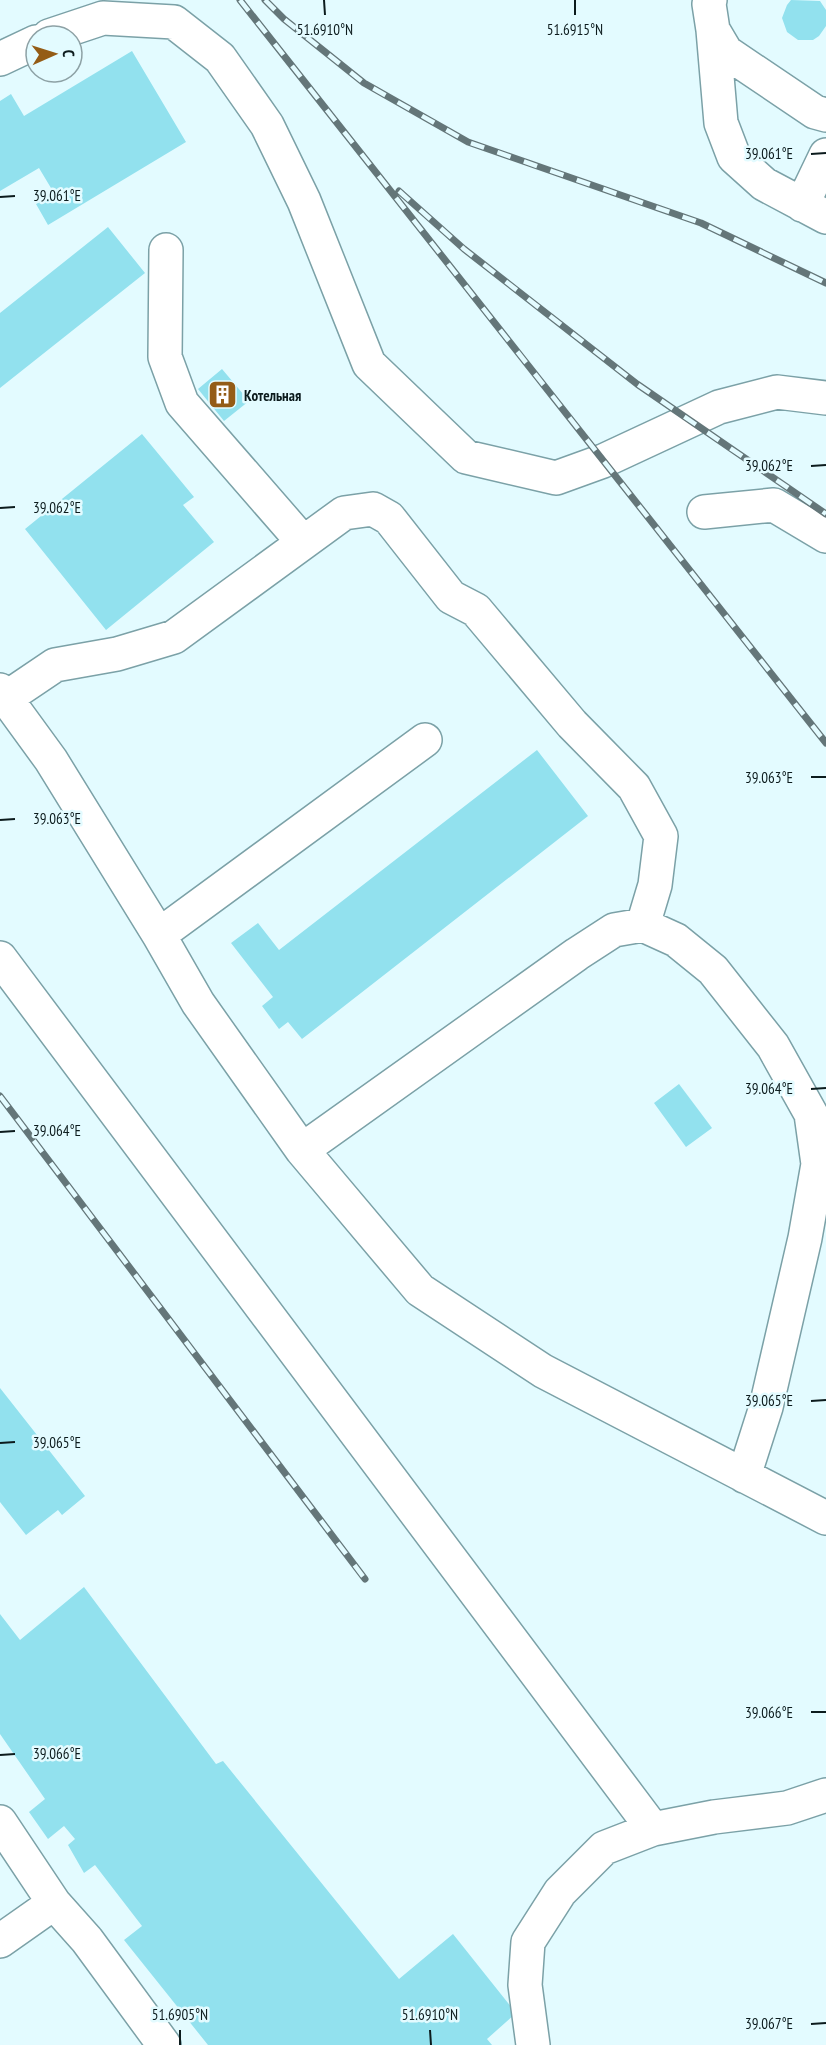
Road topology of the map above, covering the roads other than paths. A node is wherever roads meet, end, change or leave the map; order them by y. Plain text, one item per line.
1 (712, 15) edge
2 (84, 24) edge
3 (24, 48) edge
4 (0, 59) edge
5 (826, 115) edge
6 (826, 155) edge
7 (814, 211) edge
8 (166, 250) dead end
9 (826, 398) edge
10 (704, 512) dead end
11 (826, 536) edge
12 (303, 542) junction
13 (3, 694) edge
14 (425, 740) dead end
15 (643, 925) junction
16 (159, 935) junction
17 (0, 958) edge
18 (302, 1150) junction
19 (744, 1476) junction
20 (826, 1518) edge
21 (826, 1795) edge
22 (0, 1822) edge
23 (653, 1828) junction
24 (54, 1903) junction
25 (0, 1941) edge
26 (164, 2045) edge
27 (533, 2045) edge

1 - 5 lane
1 - 7 lane
2 - 9 lane
3 - 4 lane
6 - 7 lane
8 - 12 lane
10 - 11 lane
12 - 13 lane
12 - 15 lane
13 - 16 lane
14 - 16 lane
15 - 18 lane
15 - 19 lane
16 - 18 lane
17 - 23 lane
18 - 19 lane
19 - 20 lane
21 - 23 lane
22 - 24 lane
23 - 27 lane
24 - 25 lane
24 - 26 lane

